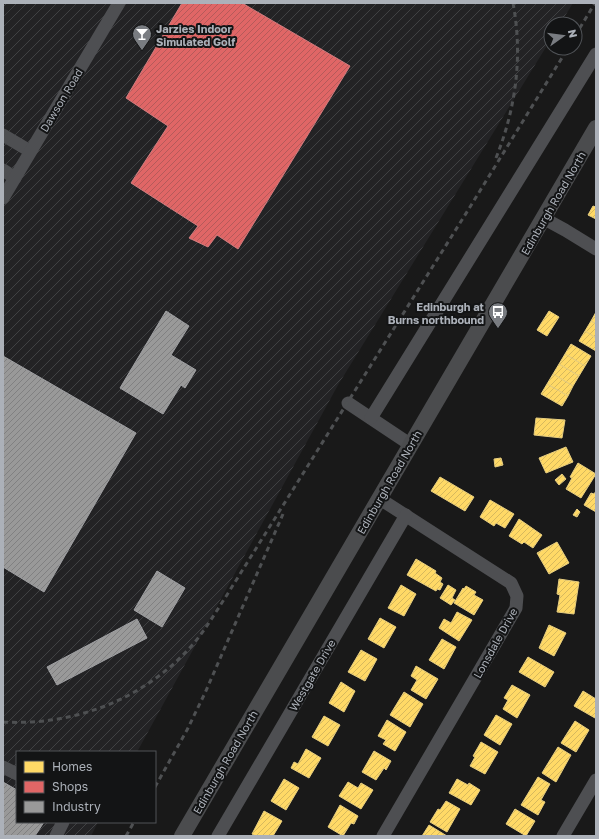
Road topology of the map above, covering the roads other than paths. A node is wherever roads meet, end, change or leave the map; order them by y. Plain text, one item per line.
1 (119, 3) edge
2 (596, 54) edge
3 (596, 128) edge
4 (3, 135) edge
5 (30, 152) junction
6 (3, 170) edge
7 (15, 178) junction
8 (3, 198) edge
9 (543, 218) junction
10 (596, 249) edge
11 (348, 403) dead end
12 (371, 418) junction
13 (410, 445) junction
14 (380, 499) junction
15 (406, 515) junction
16 (3, 767) edge
17 (16, 774) edge
18 (596, 780) edge
19 (62, 823) edge
20 (56, 836) edge
21 (182, 836) edge
22 (218, 836) edge
23 (383, 836) edge
24 (563, 836) edge

1 - 5 street, Dawson Road
2 - 12 street
3 - 9 main road, Edinburgh Road North
4 - 5 street
5 - 7 street, Dawson Road
6 - 7 street
7 - 8 street, Dawson Road
9 - 10 street
9 - 13 main road, Edinburgh Road North
11 - 12 street
12 - 13 street
13 - 14 main road, Edinburgh Road North
14 - 15 street, Lonsdale Drive
14 - 21 main road, Edinburgh Road North
15 - 22 street, Westgate Drive
15 - 23 street, Lonsdale Drive
16 - 17 street
18 - 24 street
19 - 20 street

